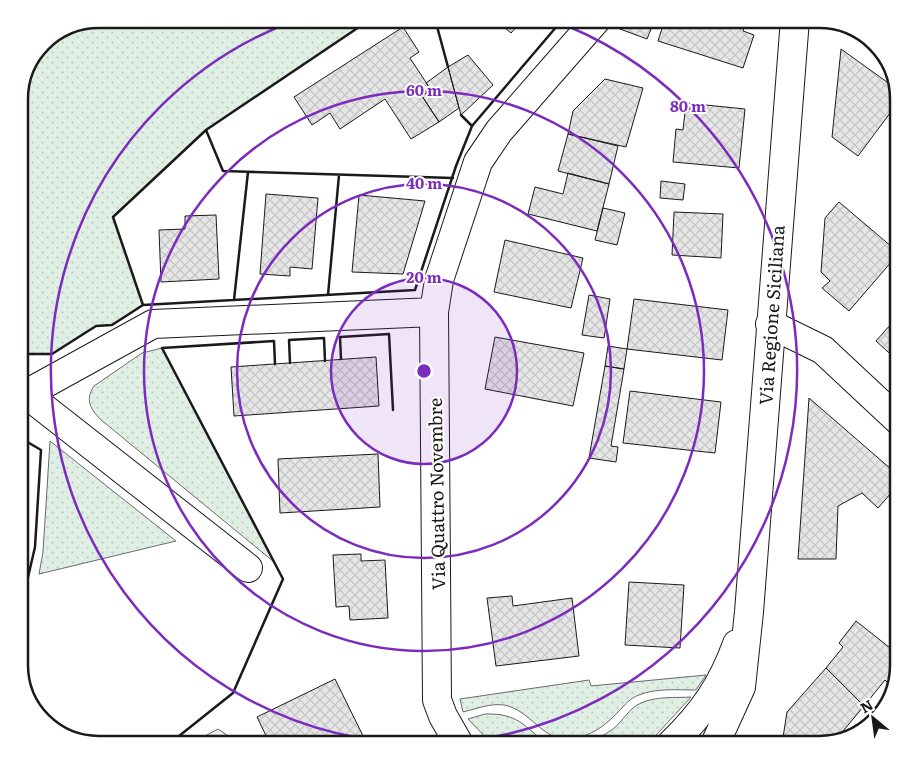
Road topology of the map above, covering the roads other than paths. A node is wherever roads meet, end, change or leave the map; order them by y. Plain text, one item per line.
1 (589, 28) edge
2 (793, 28) edge
3 (434, 312) junction
4 (770, 324) junction
5 (28, 391) edge
6 (28, 398) edge
7 (890, 413) edge
8 (248, 568) dead end
9 (749, 612) junction
10 (454, 736) edge
11 (679, 736) edge
12 (719, 736) edge

1 - 3 street, Via Quattro Novembre
2 - 4 street, Via Regione Siciliana
3 - 5 street
3 - 10 street, Via Quattro Novembre
4 - 7 street
4 - 9 street, Via Regione Siciliana
6 - 8 street
9 - 11 street
9 - 12 street

